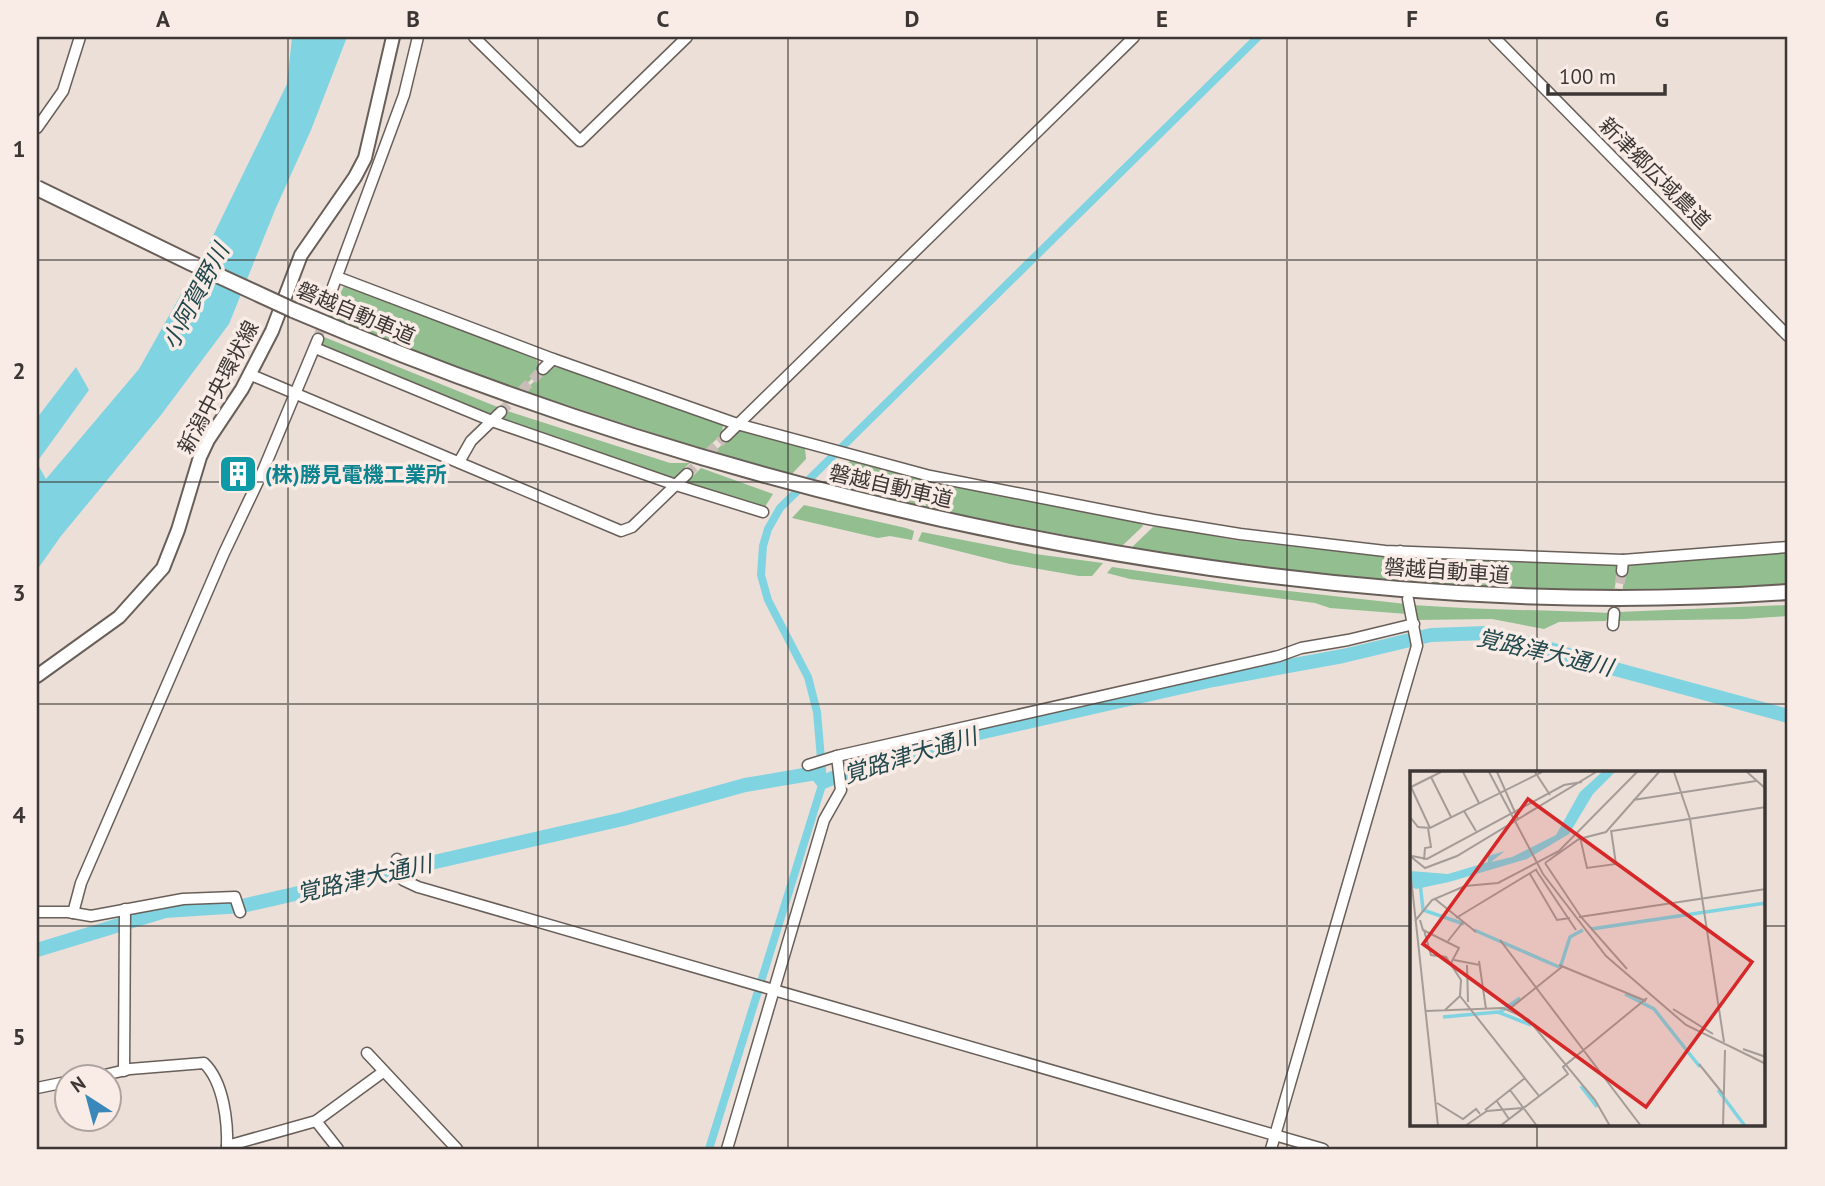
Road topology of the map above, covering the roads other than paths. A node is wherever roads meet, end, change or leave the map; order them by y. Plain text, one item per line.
1 (80, 37) edge
2 (393, 37) edge
3 (418, 37) edge
4 (474, 37) edge
5 (687, 37) edge
6 (1133, 37) edge
7 (1494, 37) edge
8 (37, 128) edge
9 (37, 188) edge
10 (337, 277) junction
11 (331, 292) tunnel mouth
12 (1788, 336) edge
13 (554, 359) junction
14 (543, 369) tunnel mouth
15 (249, 374) junction
16 (295, 392) junction
17 (501, 412) tunnel mouth
18 (492, 422) junction
19 (737, 424) junction
20 (726, 436) tunnel mouth
21 (459, 462) junction
22 (687, 474) tunnel mouth
23 (676, 485) junction
24 (763, 512) dead end
25 (1788, 548) edge
26 (1400, 551) junction
27 (1623, 560) junction
28 (1404, 568) tunnel mouth
29 (1622, 571) tunnel mouth
30 (1788, 592) edge
31 (1408, 599) tunnel mouth
32 (1614, 613) tunnel mouth
33 (1613, 625) dead end
34 (1414, 626) junction
35 (37, 676) edge
36 (835, 759) junction
37 (808, 765) dead end
38 (398, 862) dead end
39 (37, 912) edge
40 (125, 912) junction
41 (240, 912) dead end
42 (73, 913) junction
43 (772, 988) junction
44 (367, 1053) dead end
45 (124, 1071) joint
46 (383, 1072) junction
47 (316, 1121) junction
48 (1275, 1135) junction
49 (227, 1148) edge
50 (338, 1149) edge
51 (457, 1149) edge
52 (727, 1149) edge
53 (1271, 1149) edge
54 (1323, 1149) edge

1 - 8 street
2 - 15 main road, 新潟中央環状線
3 - 10 street
4 - 5 street
6 - 19 street
7 - 12 street, 新津郷広域農道
9 - 30 highway, 磐越自動車道, bridge
10 - 11 street
10 - 13 street
13 - 14 street
13 - 19 street
15 - 16 street
15 - 35 main road, 新潟中央環状線
16 - 18 street
16 - 21 street
16 - 42 street
17 - 18 street
18 - 21 street
18 - 23 street
19 - 20 street
19 - 26 street
21 - 23 street
22 - 23 street
23 - 24 street
25 - 27 street
26 - 27 street
26 - 28 street
27 - 29 street
31 - 34 street
32 - 33 street
34 - 36 street
34 - 48 street
36 - 37 street
36 - 43 street
38 - 43 street
39 - 42 street
40 - 41 street
40 - 42 street
40 - 45 street
43 - 48 street
43 - 52 street
44 - 46 street
45 - 49 street
46 - 47 street
46 - 51 street
47 - 49 street
47 - 50 street
48 - 53 street
48 - 54 street

